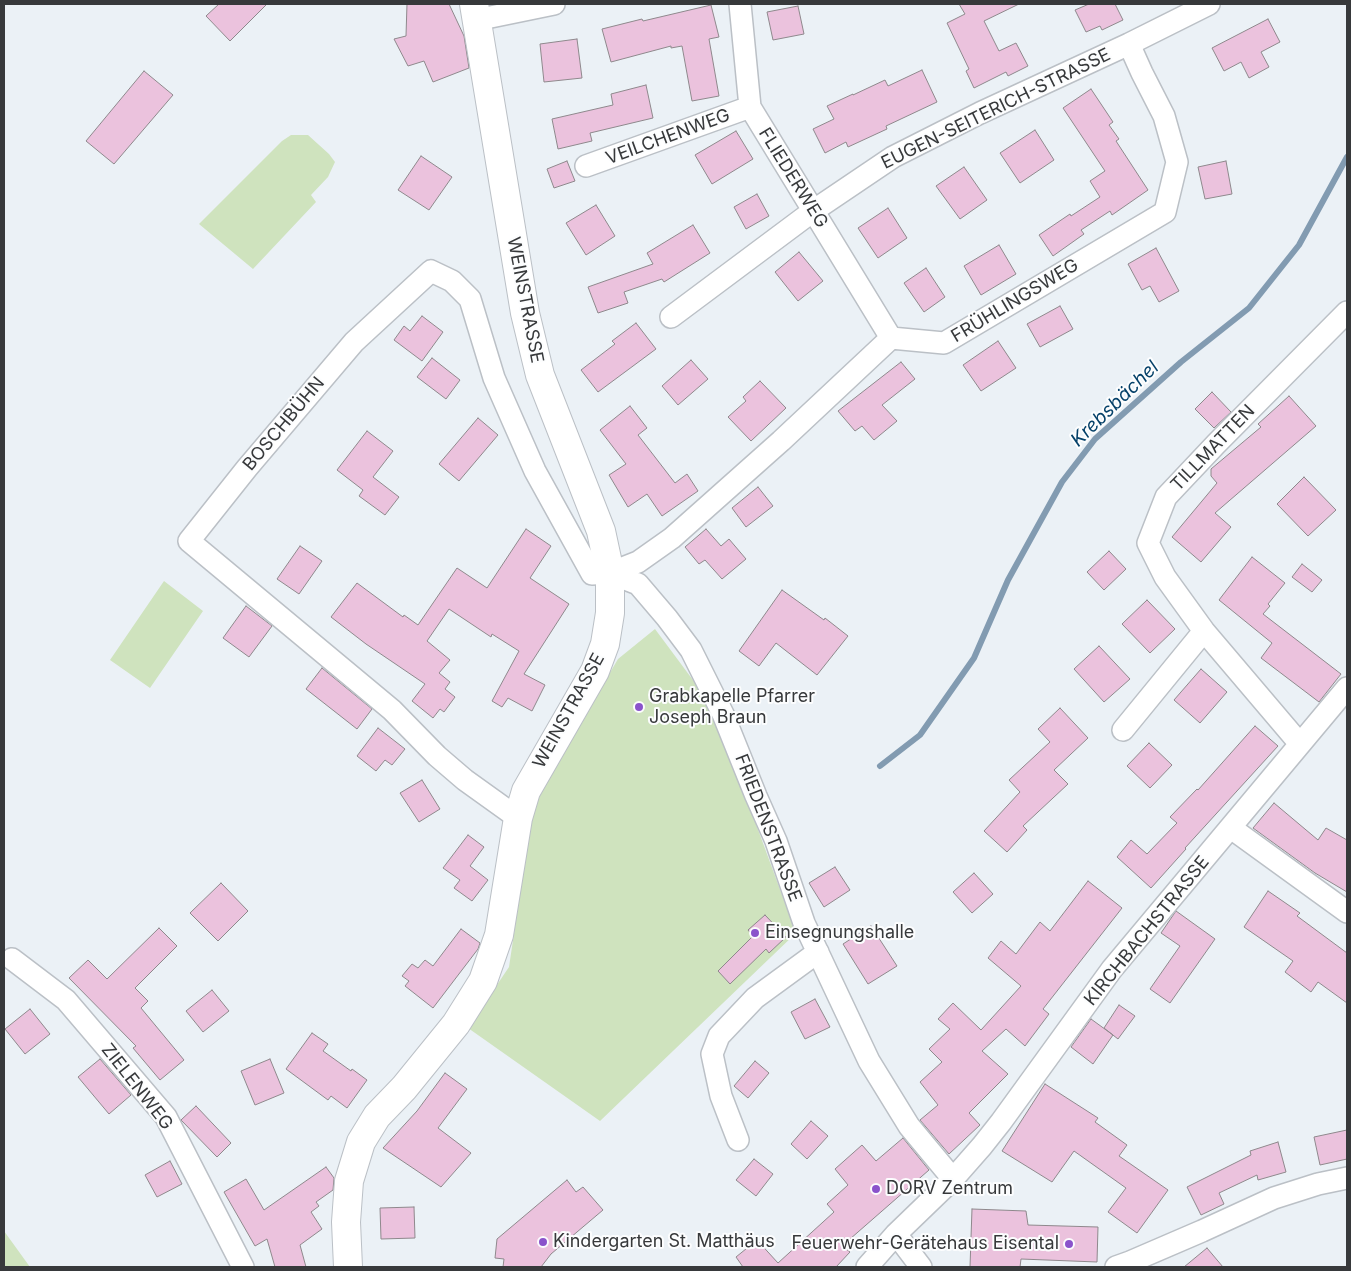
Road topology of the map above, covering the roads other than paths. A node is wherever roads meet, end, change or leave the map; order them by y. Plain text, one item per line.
1 (554, 4) edge
2 (740, 4) edge
3 (1209, 4) edge
4 (475, 12) edge
5 (1129, 44) junction
6 (750, 107) junction
7 (586, 166) dead end
8 (813, 211) junction
9 (1347, 312) edge
10 (671, 317) dead end
11 (891, 338) junction
12 (610, 573) junction
13 (1204, 631) junction
14 (1347, 688) edge
15 (1123, 730) dead end
16 (1300, 744) junction
17 (518, 818) junction
18 (1231, 828) junction
19 (1347, 912) edge
20 (818, 952) junction
21 (12, 959) dead end
22 (738, 1140) dead end
23 (1347, 1178) edge
24 (953, 1179) junction
25 (896, 1234) junction
26 (243, 1267) edge
27 (348, 1267) edge
28 (866, 1267) edge
29 (921, 1267) edge
30 (1116, 1267) edge

1 - 4 street
2 - 6 street, FLIEDERWEG
3 - 5 street, EUGEN-SEITERICH-STRASSE
4 - 12 main road, WEINSTRASSE
5 - 8 street, EUGEN-SEITERICH-STRASSE
5 - 11 street, FRÜHLINGSWEG
6 - 7 street, VEILCHENWEG
6 - 8 street, FLIEDERWEG
8 - 10 street, EUGEN-SEITERICH-STRASSE
8 - 11 street, FLIEDERWEG
9 - 13 street, TILLMATTEN
11 - 12 street
12 - 17 main road, WEINSTRASSE
12 - 17 street, BOSCHBÜHN
12 - 20 street, FRIEDENSTRASSE
13 - 15 street
13 - 16 street, TILLMATTEN
14 - 16 street, KIRCHBACHSTRASSE
16 - 18 street, KIRCHBACHSTRASSE
17 - 27 main road, WEINSTRASSE
18 - 19 street
18 - 24 street, KIRCHBACHSTRASSE
20 - 22 street
20 - 24 street, FRIEDENSTRASSE
21 - 26 street, ZIELENWEG
23 - 30 street
24 - 25 street, KIRCHBACHSTRASSE
25 - 28 street, KIRCHBACHSTRASSE
25 - 29 street

